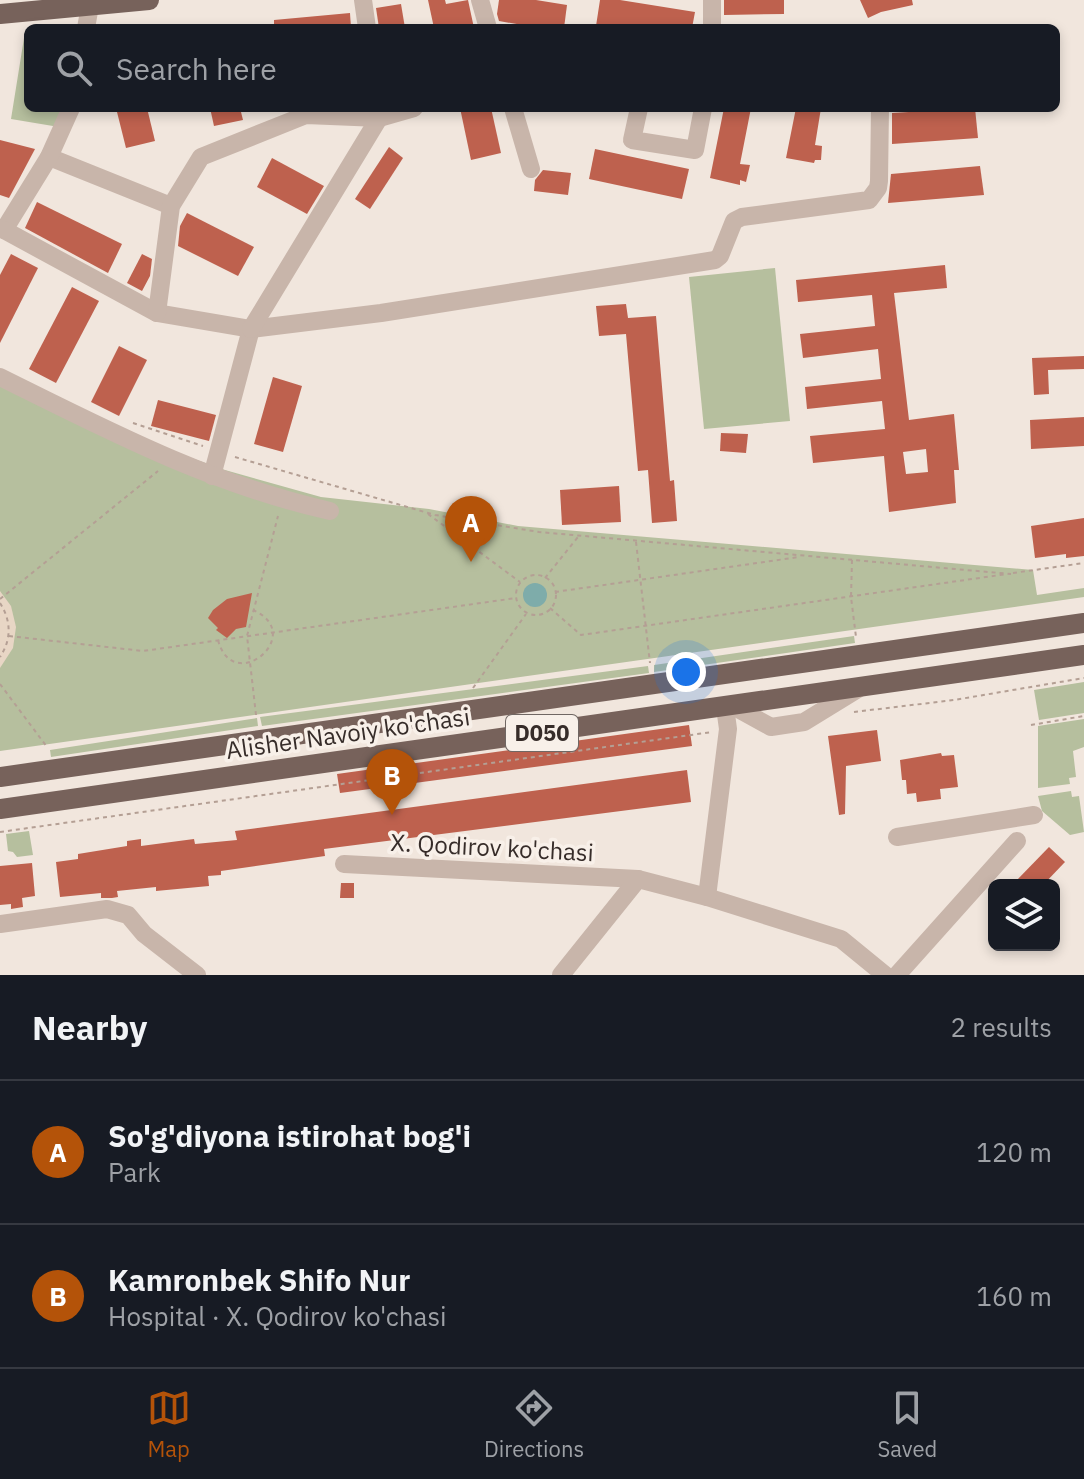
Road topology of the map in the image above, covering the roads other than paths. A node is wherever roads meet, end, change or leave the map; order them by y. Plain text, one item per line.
1 (149, 0) edge
2 (363, 0) edge
3 (480, 0) edge
4 (712, 0) edge
5 (90, 6) junction
6 (0, 14) edge
7 (87, 24) edge
8 (366, 24) edge
9 (487, 24) edge
10 (712, 24) edge
11 (69, 112) edge
12 (514, 112) edge
13 (638, 112) edge
14 (702, 112) edge
15 (880, 112) edge
16 (378, 113) edge
17 (49, 157) junction
18 (531, 169) dead end
19 (171, 206) junction
20 (2, 229) edge
21 (157, 313) junction
22 (251, 329) junction
23 (0, 377) edge
24 (212, 476) junction
25 (330, 511) dead end
26 (1084, 623) edge
27 (1084, 655) edge
28 (729, 706) junction
29 (0, 777) edge
30 (0, 809) edge
31 (1034, 815) dead end
32 (897, 837) dead end
33 (1017, 841) dead end
34 (344, 864) dead end
35 (638, 879) junction
36 (707, 897) junction
37 (0, 924) edge
38 (197, 975) edge
39 (561, 975) edge
40 (885, 975) edge
41 (897, 975) edge

1 - 5 main road
2 - 8 street
3 - 9 street
4 - 10 street
5 - 6 main road
5 - 7 street
11 - 17 street
12 - 18 street
13 - 14 street
15 - 22 street
16 - 19 street
16 - 22 street
17 - 19 street
17 - 20 street
19 - 21 street
20 - 21 street
21 - 22 street
22 - 24 street
23 - 24 street
24 - 25 street
26 - 29 main road, Alisher Navoiy ko'chasi / D050
27 - 28 main road, Alisher Navoiy ko'chasi / D050
28 - 30 main road, Alisher Navoiy ko'chasi / D050
28 - 36 street
31 - 32 street
33 - 41 street
34 - 35 street, X. Qodirov ko'chasi
35 - 36 street, X. Qodirov ko'chasi
35 - 39 street
36 - 40 street, X. Qodirov ko'chasi
37 - 38 street

